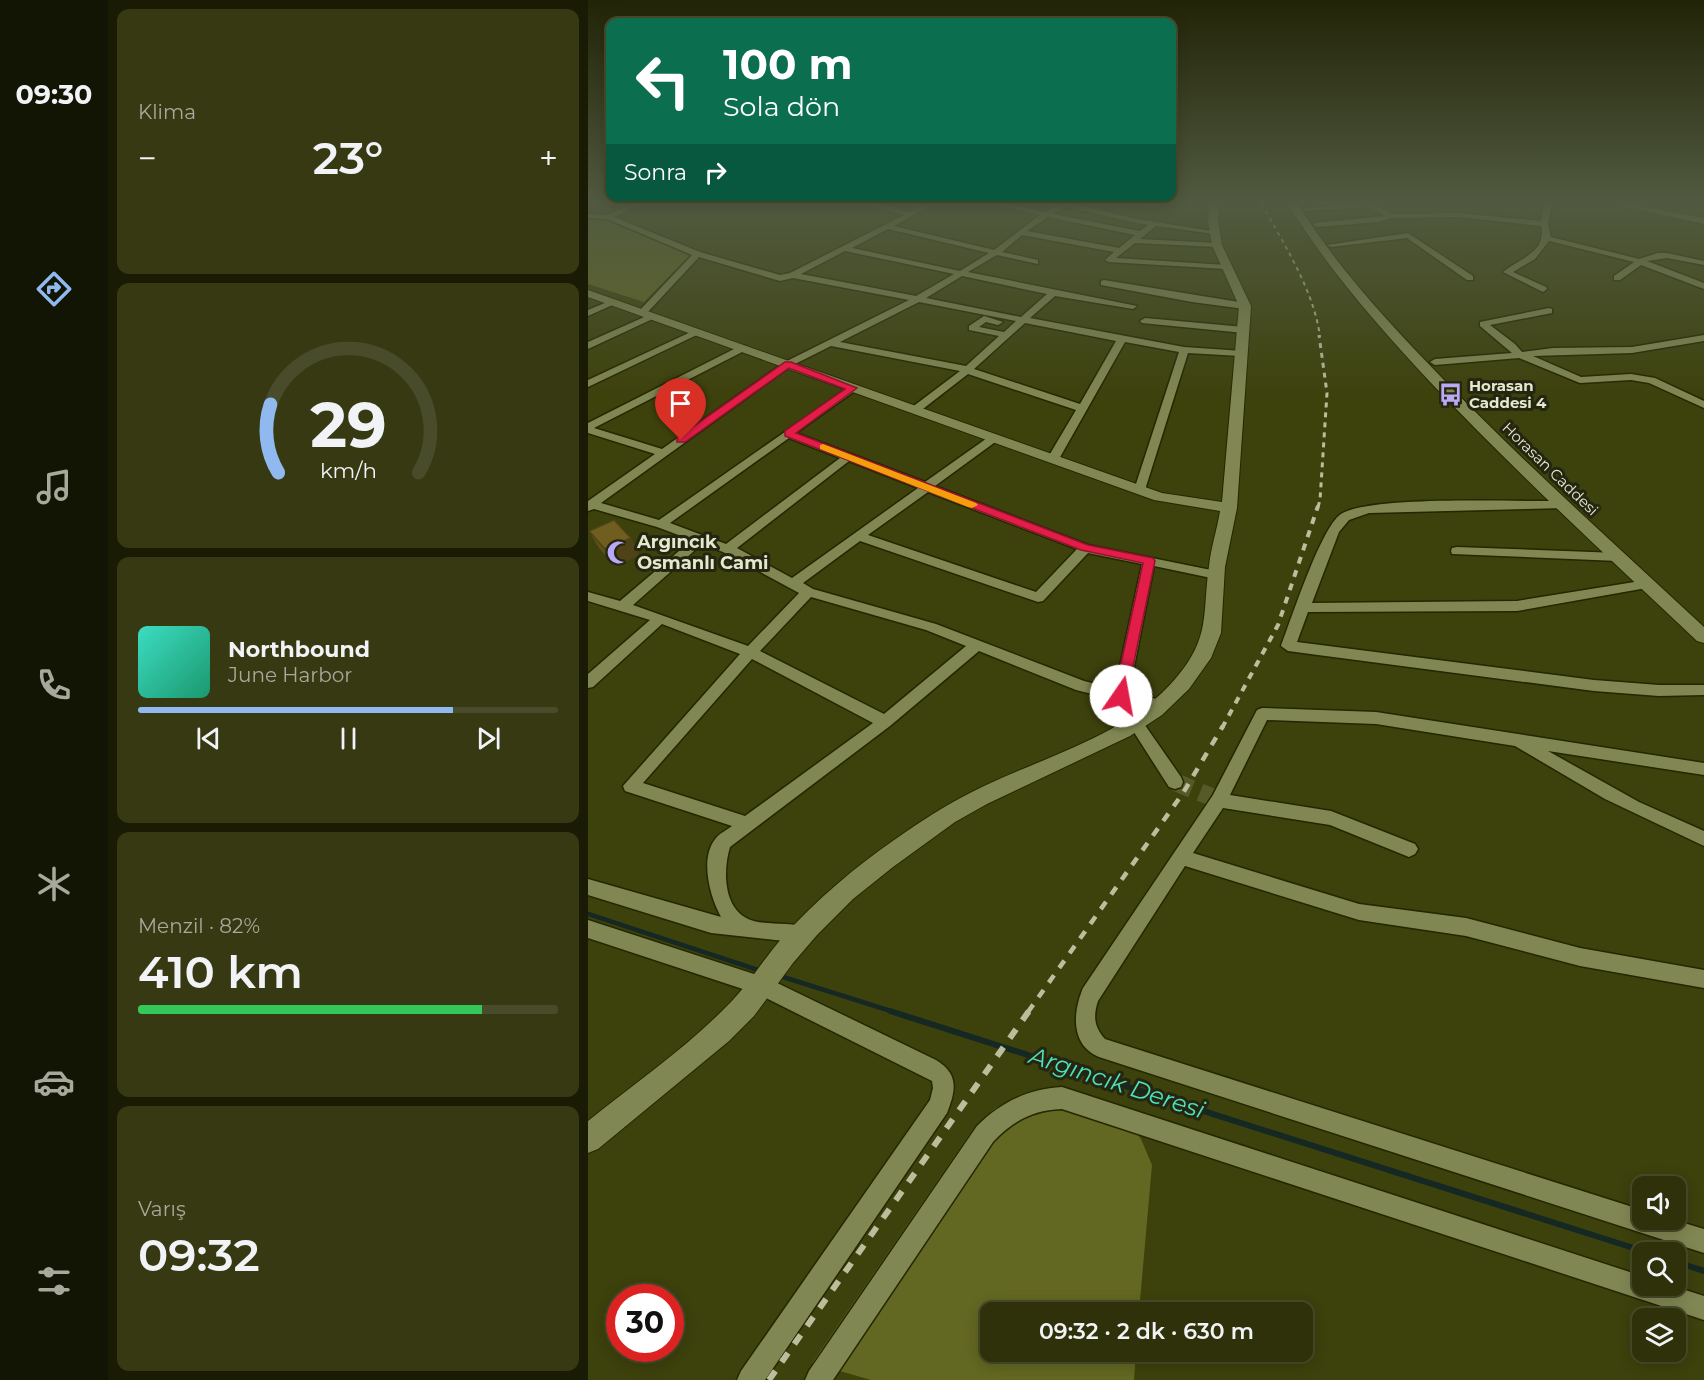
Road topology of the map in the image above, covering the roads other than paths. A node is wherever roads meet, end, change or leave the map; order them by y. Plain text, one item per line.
1 (685, 268) edge
2 (745, 268) edge
3 (804, 268) edge
4 (935, 268) edge
5 (969, 268) edge
6 (1227, 268) edge
7 (1336, 268) edge
8 (1351, 268) edge
9 (1456, 268) edge
10 (1514, 268) edge
11 (1630, 268) edge
12 (1658, 268) edge
13 (794, 274) junction
14 (960, 274) junction
15 (1470, 278) dead end
16 (1617, 279) dead end
17 (1104, 283) dead end
18 (1704, 286) edge
19 (1543, 289) dead end
20 (588, 293) edge
21 (1053, 293) junction
22 (919, 299) junction
23 (615, 302) junction
24 (1133, 306) dead end
25 (1245, 306) junction
26 (1550, 311) dead end
27 (588, 313) edge
28 (649, 314) junction
29 (1145, 321) dead end
30 (1020, 322) junction
31 (1244, 330) junction
32 (698, 332) junction
33 (1005, 335) junction
34 (1704, 338) edge
35 (1122, 339) junction
36 (830, 343) junction
37 (588, 346) edge
38 (743, 348) junction
39 (1184, 350) junction
40 (1240, 353) junction
41 (1519, 355) junction
42 (1435, 362) junction
43 (788, 364) junction
44 (967, 370) junction
45 (588, 384) edge
46 (852, 388) junction
47 (1704, 405) edge
48 (1082, 408) junction
49 (915, 410) junction
50 (588, 429) edge
51 (788, 434) junction
52 (994, 438) junction
53 (663, 453) junction
54 (848, 457) junction
55 (1053, 459) junction
56 (926, 487) junction
57 (1140, 490) junction
58 (1563, 505) junction
59 (589, 506) edge
60 (1229, 508) junction
61 (661, 524) junction
62 (858, 537) junction
63 (700, 539) junction
64 (1085, 548) junction
65 (728, 549) junction
66 (1457, 551) dead end
67 (1618, 557) junction
68 (1149, 561) junction
69 (1216, 575) junction
70 (793, 584) junction
71 (1647, 584) junction
72 (808, 592) junction
73 (588, 596) edge
74 (623, 606) junction
75 (1304, 607) junction
76 (660, 618) junction
77 (1704, 619) edge
78 (1704, 637) edge
79 (977, 645) junction
80 (750, 652) junction
81 (588, 683) edge
82 (1704, 690) edge
83 (1121, 696) junction
84 (1159, 705) junction
85 (885, 722) junction
86 (1135, 722) junction
87 (1516, 739) junction
88 (1704, 769) edge
89 (1175, 782) tunnel mouth
90 (1219, 800) junction
91 (747, 824) junction
92 (1704, 839) edge
93 (1409, 849) dead end
94 (1180, 857) junction
95 (588, 887) edge
96 (588, 928) edge
97 (745, 928) junction
98 (795, 942) junction
99 (1704, 980) edge
100 (764, 983) junction
101 (588, 1138) edge
102 (1704, 1241) edge
103 (1704, 1308) edge
104 (750, 1380) edge
105 (818, 1380) edge

1 - 28 street
2 - 13 street
3 - 13 street
4 - 14 street
5 - 14 street
6 - 25 street
7 - 58 street, Horasan Caddesi
8 - 42 street, Horasan Caddesi
9 - 15 street
10 - 19 street
11 - 16 street
12 - 18 street
13 - 22 street
14 - 21 street
14 - 22 street
17 - 25 street
20 - 23 street
21 - 24 street
21 - 30 street
22 - 30 street
22 - 36 street
23 - 27 street
23 - 28 street
25 - 31 street
26 - 41 street
28 - 32 street
28 - 37 street
29 - 31 street
30 - 33 street
30 - 33 street
30 - 35 street
31 - 40 street
32 - 38 street
32 - 45 street
33 - 44 street
34 - 41 street
35 - 39 street
35 - 48 street
36 - 43 street
36 - 44 street
38 - 43 street
38 - 50 street
39 - 40 street
39 - 57 street
40 - 60 street
41 - 42 street
41 - 47 street
42 - 77 street, Horasan Caddesi
43 - 46 street
43 - 53 street
44 - 48 street
44 - 49 street
46 - 49 street
46 - 51 street
48 - 55 street
49 - 52 street
50 - 53 street
51 - 54 street
51 - 61 street
52 - 55 street
52 - 56 street
53 - 59 street
54 - 56 street
54 - 65 street
55 - 57 street
56 - 62 street
56 - 64 street
57 - 60 street
58 - 67 street, Horasan Caddesi
58 - 75 street
59 - 61 street
60 - 69 street
61 - 63 street
62 - 64 street
62 - 70 street
63 - 65 street
63 - 74 street
64 - 68 street
65 - 70 street
66 - 67 street
67 - 71 street, Horasan Caddesi
68 - 69 street
68 - 83 street
69 - 84 street
70 - 72 street
71 - 75 street
71 - 78 street, Horasan Caddesi
72 - 79 street
72 - 80 street
73 - 74 street
74 - 76 street
75 - 82 street
76 - 80 street
76 - 81 street
79 - 83 street
79 - 85 street
80 - 85 street
80 - 91 street
83 - 84 street
84 - 86 street
85 - 91 street
86 - 89 street
86 - 98 street
87 - 88 street
87 - 90 street
87 - 92 street
90 - 93 street
90 - 94 street
91 - 97 street
94 - 99 street
94 - 102 street
95 - 97 street
96 - 100 street
97 - 98 street
98 - 100 street
100 - 101 street
100 - 104 street
103 - 105 street

